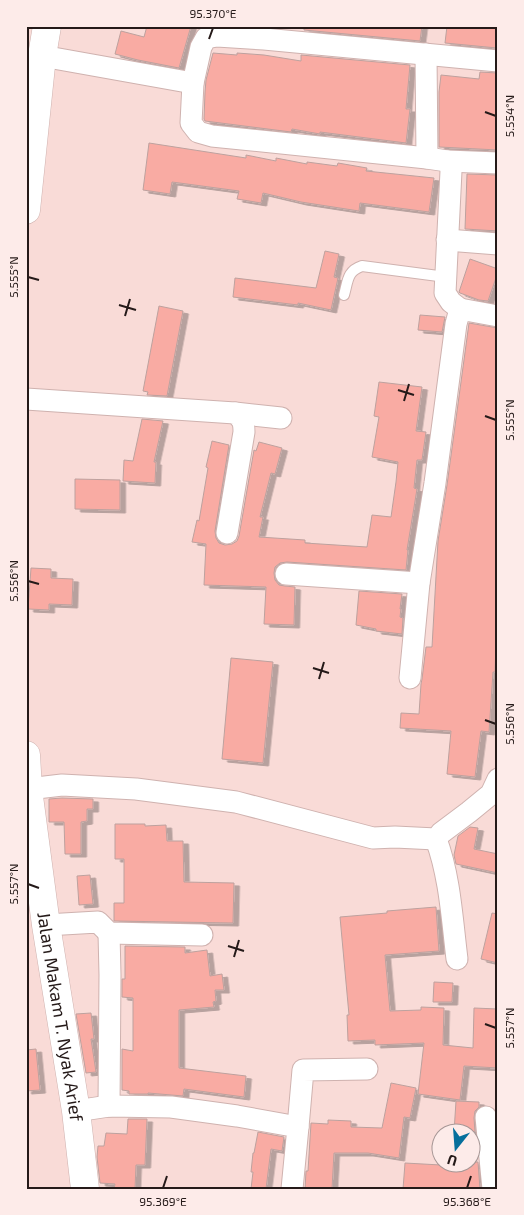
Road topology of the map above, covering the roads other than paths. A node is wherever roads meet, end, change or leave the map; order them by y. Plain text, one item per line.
1 (47, 26) edge
2 (426, 54) junction
3 (42, 56) junction
4 (498, 60) edge
5 (193, 83) junction
6 (437, 160) junction
7 (498, 163) edge
8 (26, 210) edge
9 (447, 240) junction
10 (498, 244) edge
11 (446, 277) junction
12 (344, 295) dead end
13 (460, 309) junction
14 (498, 316) edge
15 (26, 399) edge
16 (235, 413) junction
17 (281, 418) dead end
18 (227, 533) dead end
19 (286, 574) dead end
20 (419, 583) junction
21 (410, 678) dead end
22 (26, 755) edge
23 (498, 779) edge
24 (28, 789) junction
25 (436, 839) junction
26 (46, 925) junction
27 (109, 932) junction
28 (202, 935) dead end
29 (457, 959) dead end
30 (367, 1070) dead end
31 (109, 1106) junction
32 (76, 1111) junction
33 (486, 1116) dead end
34 (298, 1127) junction
35 (85, 1189) edge
36 (292, 1189) edge
37 (493, 1189) edge

1 - 3 street
2 - 4 street
2 - 5 street
2 - 6 street
3 - 5 street
3 - 8 street
5 - 6 street
6 - 7 street
6 - 9 street
9 - 10 street
9 - 11 street
11 - 12 lane
11 - 13 street
13 - 14 street
13 - 20 street
15 - 16 street
16 - 17 street
16 - 18 street
19 - 20 street
20 - 21 street
22 - 24 street, Jalan Makam T. Nyak Arief
23 - 25 street
24 - 25 street
24 - 26 street, Jalan Makam T. Nyak Arief
25 - 29 street
26 - 27 street
26 - 32 street, Jalan Makam T. Nyak Arief
27 - 28 street
27 - 31 street
30 - 34 street
31 - 32 street
31 - 34 street
32 - 35 street, Jalan Makam T. Nyak Arief
33 - 37 street
34 - 36 street

